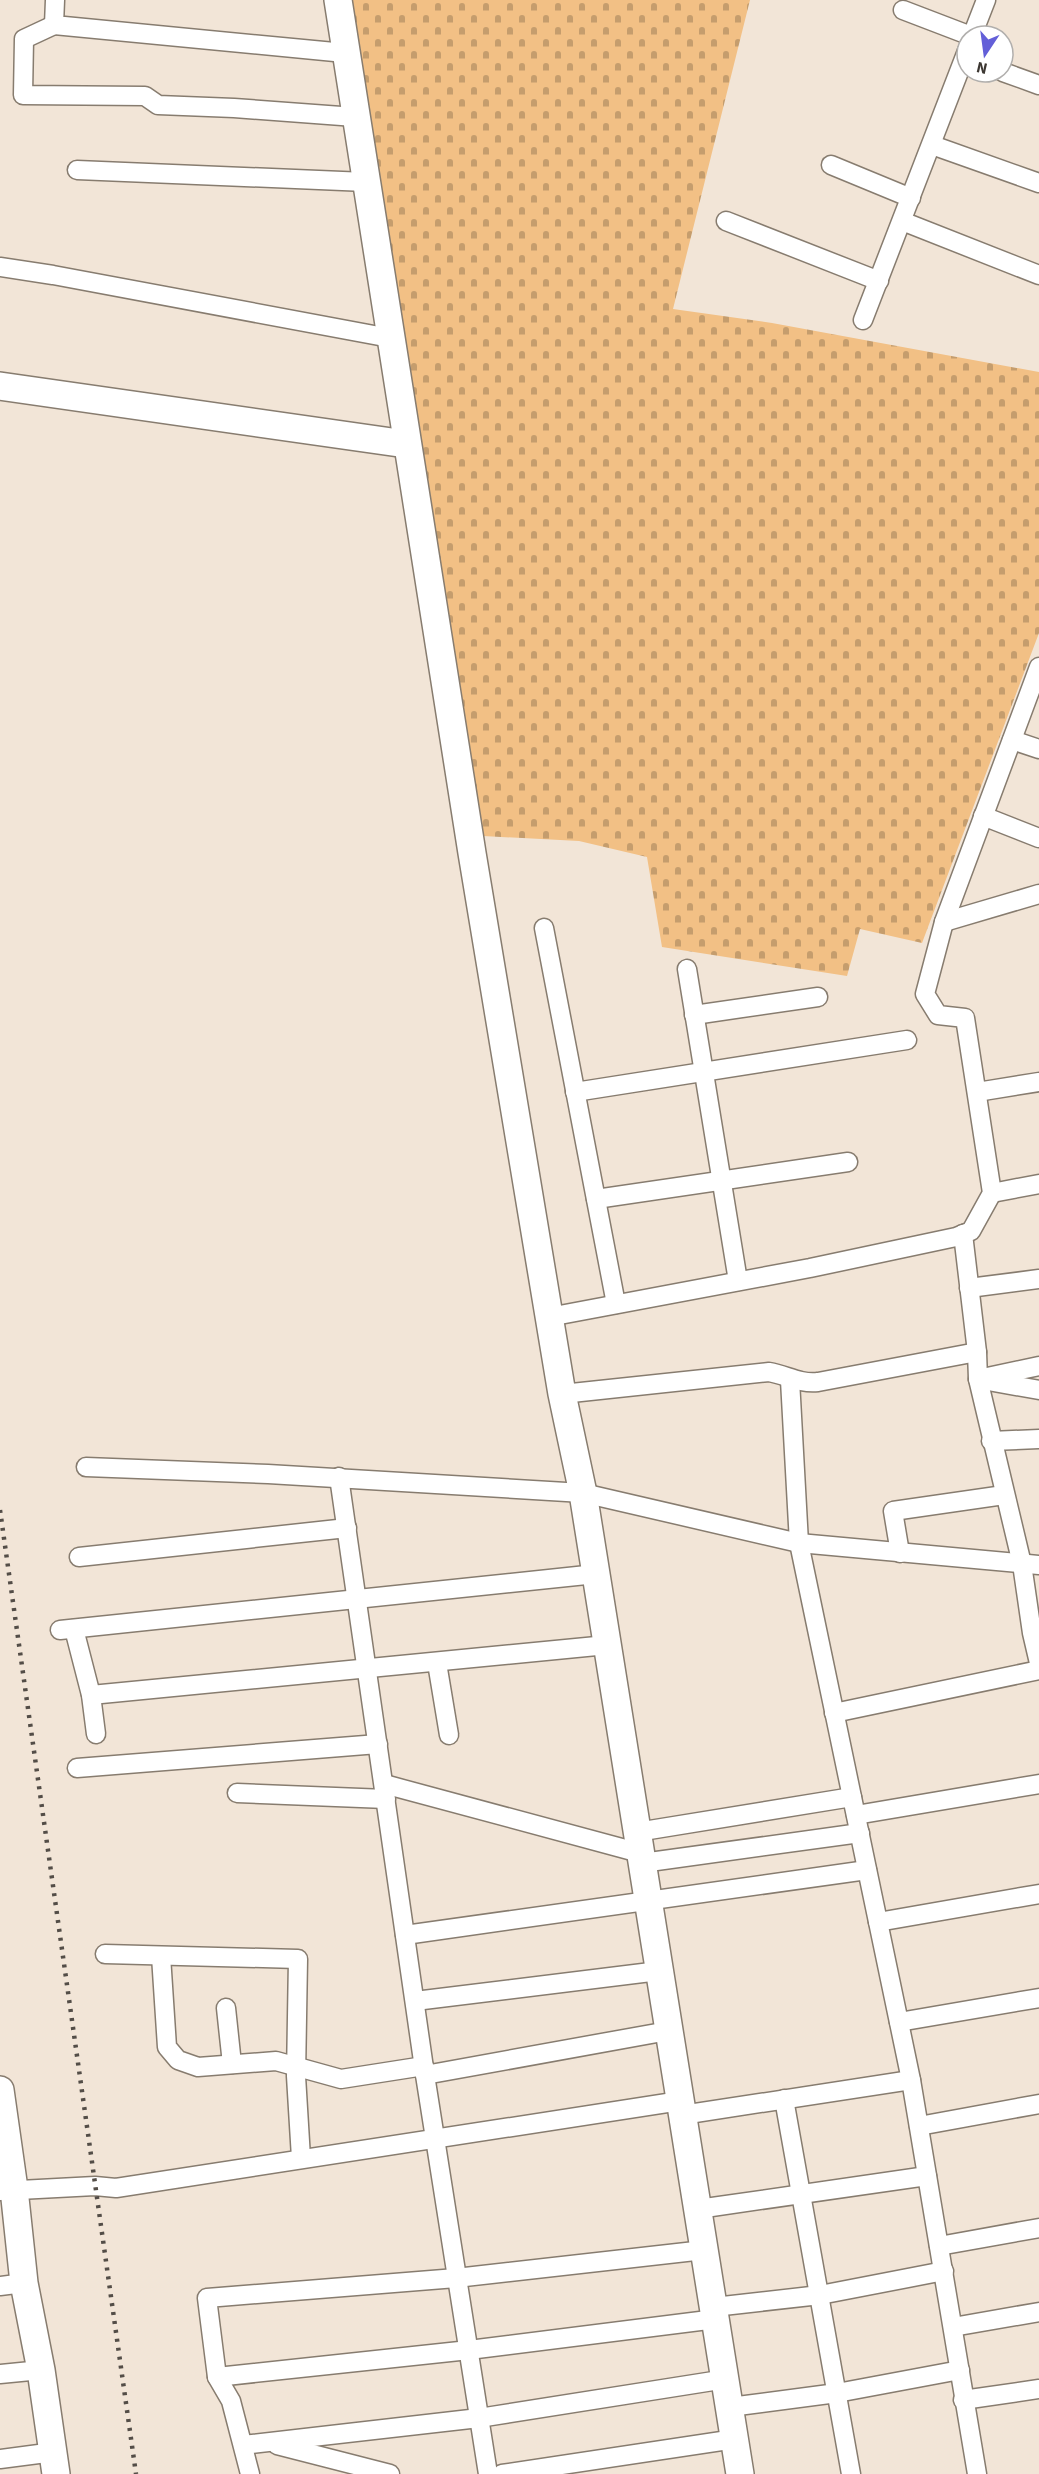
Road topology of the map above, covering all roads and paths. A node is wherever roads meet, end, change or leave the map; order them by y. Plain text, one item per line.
1 (55, 0) edge
2 (338, 0) edge
3 (986, 0) edge
4 (903, 10) dead end
5 (977, 24) edge
6 (54, 26) junction
7 (955, 30) edge
8 (345, 52) junction
9 (1015, 76) edge
10 (955, 84) edge
11 (1039, 85) edge
12 (355, 117) junction
13 (932, 145) junction
14 (831, 165) dead end
15 (77, 170) dead end
16 (366, 182) junction
17 (1039, 183) edge
18 (912, 198) junction
19 (726, 221) dead end
20 (902, 221) junction
21 (0, 267) edge
22 (1039, 275) edge
23 (879, 281) junction
24 (863, 320) dead end
25 (390, 338) junction
26 (0, 386) edge
27 (406, 444) junction
28 (1039, 667) edge
29 (1012, 740) junction
30 (1039, 749) edge
31 (983, 816) junction
32 (1039, 838) edge
33 (1039, 894) edge
34 (944, 922) junction
35 (544, 928) dead end
36 (687, 969) dead end
37 (818, 997) dead end
38 (694, 1015) junction
39 (907, 1040) dead end
40 (704, 1071) junction
41 (1039, 1082) edge
42 (575, 1092) junction
43 (977, 1092) junction
44 (848, 1162) dead end
45 (721, 1180) junction
46 (1039, 1184) edge
47 (992, 1194) junction
48 (596, 1199) junction
49 (963, 1234) junction
50 (1039, 1280) edge
51 (738, 1281) junction
52 (969, 1288) junction
53 (616, 1304) junction
54 (549, 1317) junction
55 (977, 1352) junction
56 (1039, 1366) edge
57 (790, 1380) junction
58 (978, 1380) junction
59 (1039, 1390) edge
60 (562, 1394) junction
61 (1039, 1439) edge
62 (991, 1441) junction
63 (86, 1467) dead end
64 (339, 1478) junction
65 (582, 1492) junction
66 (1004, 1495) junction
67 (346, 1528) junction
68 (799, 1543) junction
69 (900, 1552) junction
70 (79, 1557) dead end
71 (1030, 1564) edge
72 (596, 1574) junction
73 (357, 1599) junction
74 (607, 1645) junction
75 (437, 1663) junction
76 (1039, 1663) edge
77 (367, 1670) junction
78 (1039, 1670) edge
79 (91, 1695) junction
80 (834, 1713) junction
81 (96, 1734) dead end
82 (449, 1735) dead end
83 (378, 1744) junction
84 (77, 1768) dead end
85 (1039, 1784) edge
86 (385, 1792) junction
87 (237, 1793) dead end
88 (852, 1797) junction
89 (858, 1824) junction
90 (639, 1849) junction
91 (867, 1870) junction
92 (1039, 1893) edge
93 (648, 1900) junction
94 (878, 1922) junction
95 (405, 1935) junction
96 (105, 1954) dead end
97 (161, 1956) junction
98 (659, 1971) junction
99 (1039, 1998) edge
100 (415, 2001) junction
101 (226, 2008) dead end
102 (899, 2022) junction
103 (668, 2031) junction
104 (232, 2064) junction
105 (296, 2068) junction
106 (424, 2071) junction
107 (911, 2080) junction
108 (784, 2099) junction
109 (1, 2100) edge
110 (1039, 2104) edge
111 (681, 2108) junction
112 (919, 2126) junction
113 (434, 2139) junction
114 (301, 2158) junction
115 (927, 2176) junction
116 (7, 2190) edge
117 (801, 2193) junction
118 (698, 2209) junction
119 (1039, 2228) edge
120 (939, 2246) junction
121 (704, 2250) junction
122 (944, 2271) junction
123 (456, 2278) junction
124 (12, 2285) edge
125 (820, 2295) junction
126 (1039, 2312) edge
127 (715, 2313) junction
128 (953, 2327) junction
129 (468, 2350) junction
130 (41, 2370) junction
131 (960, 2370) junction
132 (0, 2374) edge
133 (217, 2377) junction
134 (726, 2379) junction
135 (1039, 2389) edge
136 (837, 2393) junction
137 (963, 2400) junction
138 (730, 2407) junction
139 (479, 2418) junction
140 (735, 2439) junction
141 (267, 2442) junction
142 (243, 2445) junction
143 (0, 2459) edge
144 (55, 2463) edge
145 (250, 2474) edge
146 (390, 2474) edge
147 (488, 2474) edge
148 (502, 2474) edge
149 (740, 2474) edge
150 (851, 2474) edge
151 (977, 2474) edge

1 - 6 street
2 - 8 main road
3 - 5 street
4 - 7 street
6 - 8 street
6 - 12 street
8 - 12 main road
9 - 11 street
10 - 13 street
12 - 16 main road
13 - 17 street
13 - 18 street
14 - 18 street
15 - 16 street
16 - 25 main road
18 - 20 street
19 - 23 street
20 - 22 street
20 - 23 street
21 - 25 street
23 - 24 street
25 - 27 main road
26 - 27 main road
27 - 54 main road
28 - 29 street
29 - 30 street
29 - 31 street
31 - 32 street
31 - 34 street
33 - 34 street
34 - 43 street
35 - 42 street
36 - 38 street
37 - 38 street
38 - 40 street
39 - 40 street
40 - 42 street
40 - 45 street
41 - 43 street
42 - 48 street
43 - 47 street
44 - 45 street
45 - 48 street
45 - 51 street
46 - 47 street
47 - 49 street
48 - 53 street
49 - 51 street
49 - 52 street
50 - 52 street
51 - 53 street
52 - 55 street
53 - 54 street
54 - 60 main road
55 - 57 street
55 - 58 street
56 - 58 street
57 - 60 street
57 - 68 street
58 - 59 street
58 - 62 street
60 - 65 main road
61 - 62 street
62 - 66 street
63 - 64 street
64 - 65 street
64 - 67 street
65 - 68 street
65 - 72 main road
66 - 69 street
66 - 71 street
67 - 70 street
67 - 73 street
68 - 69 street
68 - 80 street
69 - 71 street
71 - 76 street
72 - 73 street
72 - 74 main road
73 - 77 street
73 - 79 street
74 - 75 street
74 - 90 main road
75 - 77 street
75 - 82 street
77 - 79 street
77 - 83 street
78 - 80 street
79 - 81 street
80 - 88 street
83 - 84 street
83 - 86 street
85 - 89 street
86 - 87 street
86 - 90 street
86 - 95 street
88 - 89 street
88 - 90 street
89 - 90 street
89 - 91 street
90 - 93 main road
91 - 93 street
91 - 94 street
92 - 94 street
93 - 95 street
93 - 98 main road
94 - 102 street
95 - 100 street
96 - 97 street
97 - 104 street
97 - 105 street
98 - 100 street
98 - 103 main road
99 - 102 street
100 - 106 street
101 - 104 street
102 - 107 street
103 - 106 street
103 - 111 main road
104 - 105 street
105 - 106 street
105 - 114 street
106 - 113 street
107 - 108 street
107 - 112 street
108 - 111 street
108 - 117 street
109 - 116 main road
110 - 112 street
111 - 113 street
111 - 118 main road
112 - 115 street
113 - 114 street
113 - 123 street
114 - 116 street
115 - 117 street
115 - 120 street
116 - 124 main road
117 - 118 street
117 - 125 street
118 - 121 main road
119 - 120 street
120 - 122 street
121 - 123 street
121 - 127 main road
122 - 125 street
122 - 128 street
123 - 129 street
123 - 133 street
124 - 130 main road
125 - 127 street
125 - 136 street
126 - 128 street
127 - 129 street
127 - 134 main road
128 - 131 street
129 - 133 street
129 - 139 street
130 - 132 street
130 - 144 main road
131 - 136 street
131 - 137 street
133 - 142 street
134 - 138 main road
134 - 139 street
135 - 137 street
136 - 138 street
136 - 150 street
137 - 151 street
138 - 140 main road
139 - 141 street
139 - 147 street
140 - 148 street
140 - 149 main road
141 - 142 street
141 - 146 street
142 - 145 street
143 - 144 street

